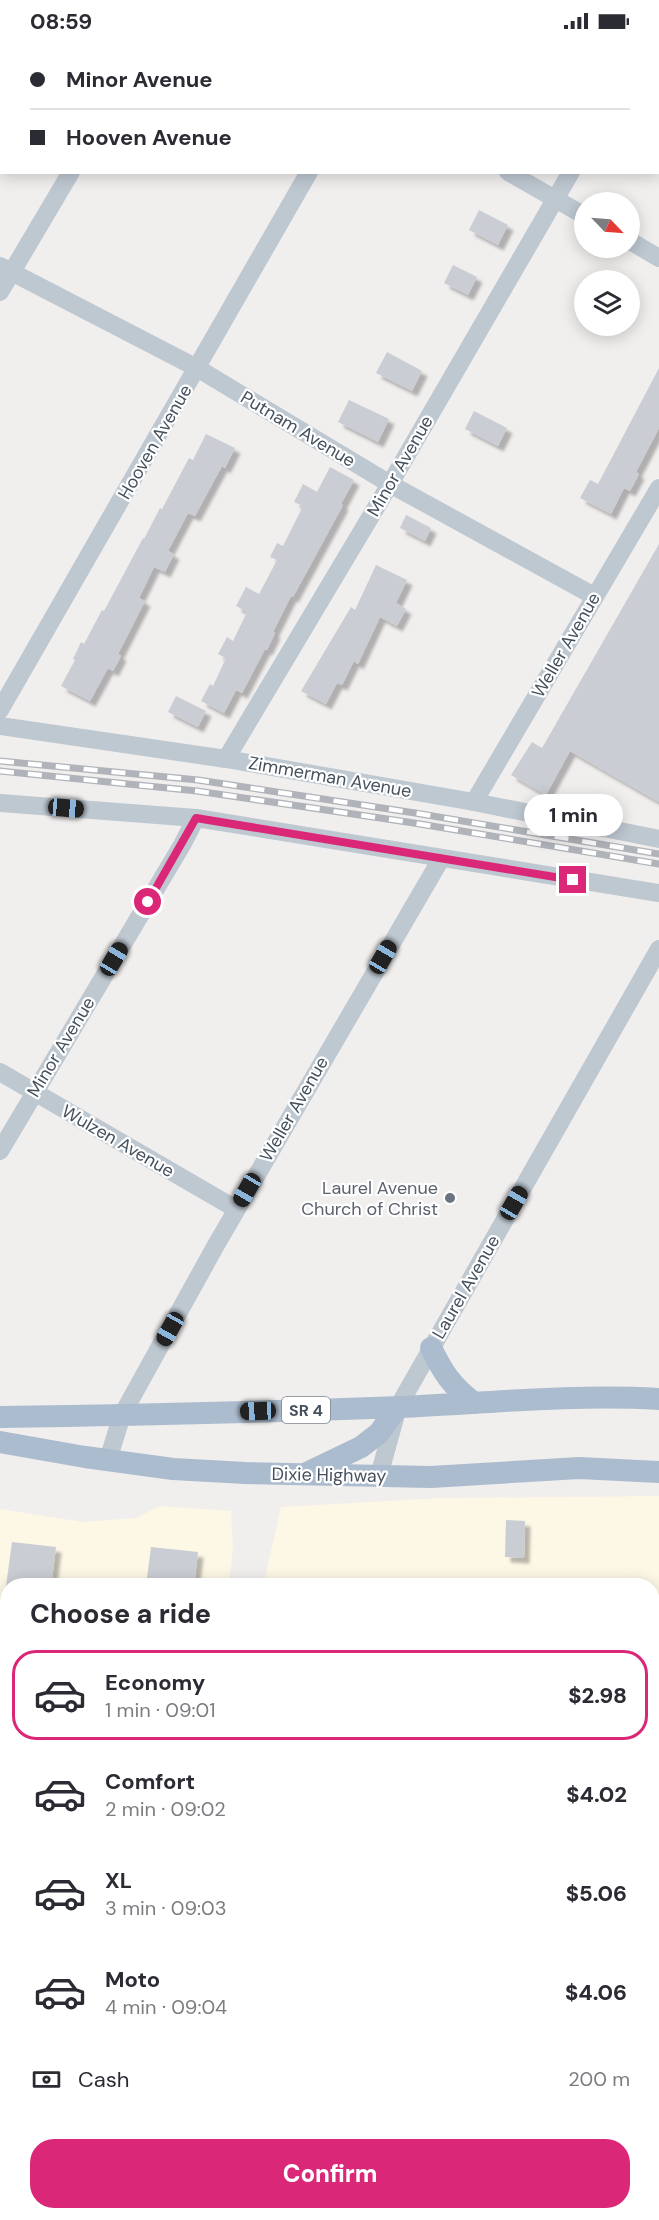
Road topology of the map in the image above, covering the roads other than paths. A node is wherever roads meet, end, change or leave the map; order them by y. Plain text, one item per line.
1 (69, 174) edge
2 (308, 174) edge
3 (511, 174) edge
4 (570, 174) edge
5 (556, 200) junction
6 (574, 210) edge
7 (640, 247) edge
8 (659, 258) edge
9 (6, 269) edge
10 (0, 292) edge
11 (197, 368) junction
12 (390, 484) junction
13 (659, 488) edge
14 (594, 597) junction
15 (0, 710) edge
16 (0, 726) edge
17 (226, 759) junction
18 (0, 802) edge
19 (474, 802) junction
20 (196, 818) junction
21 (659, 838) edge
22 (441, 859) junction
23 (659, 893) edge
24 (659, 949) edge
25 (0, 1072) edge
26 (34, 1092) junction
27 (0, 1151) edge
28 (236, 1209) junction
29 (431, 1348) junction
30 (659, 1399) edge
31 (474, 1403) junction
32 (398, 1407) junction
33 (122, 1416) junction
34 (0, 1417) edge
35 (0, 1442) edge
36 (108, 1460) junction
37 (659, 1472) edge
38 (304, 1474) junction
39 (379, 1476) junction

1 - 9 street
2 - 11 street, Hooven Avenue
3 - 5 street
4 - 5 street, Minor Avenue
5 - 6 street
5 - 12 street, Minor Avenue
7 - 8 street
9 - 10 street
9 - 11 street, Putnam Avenue
11 - 12 street, Putnam Avenue
11 - 15 street, Hooven Avenue
12 - 14 street, Putnam Avenue
12 - 17 street, Minor Avenue
13 - 14 street, Weller Avenue
14 - 19 street, Weller Avenue
16 - 17 street, Zimmerman Avenue
17 - 19 street, Zimmerman Avenue
18 - 20 street
19 - 21 street, Zimmerman Avenue
20 - 22 street
20 - 26 street, Minor Avenue
22 - 23 street
22 - 28 street, Weller Avenue
24 - 29 street, Laurel Avenue
25 - 26 street, Wulzen Avenue
26 - 27 street, Minor Avenue
26 - 28 street, Wulzen Avenue
28 - 33 street, Weller Avenue
29 - 31 main road
29 - 32 street, Laurel Avenue
30 - 31 main road, SR 4
31 - 32 main road, SR 4
32 - 33 main road, SR 4
32 - 38 main road
32 - 39 street, Laurel Avenue
33 - 34 main road, SR 4
33 - 36 street, Weller Avenue
35 - 36 main road, Dixie Highway
36 - 38 main road, Dixie Highway
37 - 39 main road, Dixie Highway
38 - 39 main road, Dixie Highway

